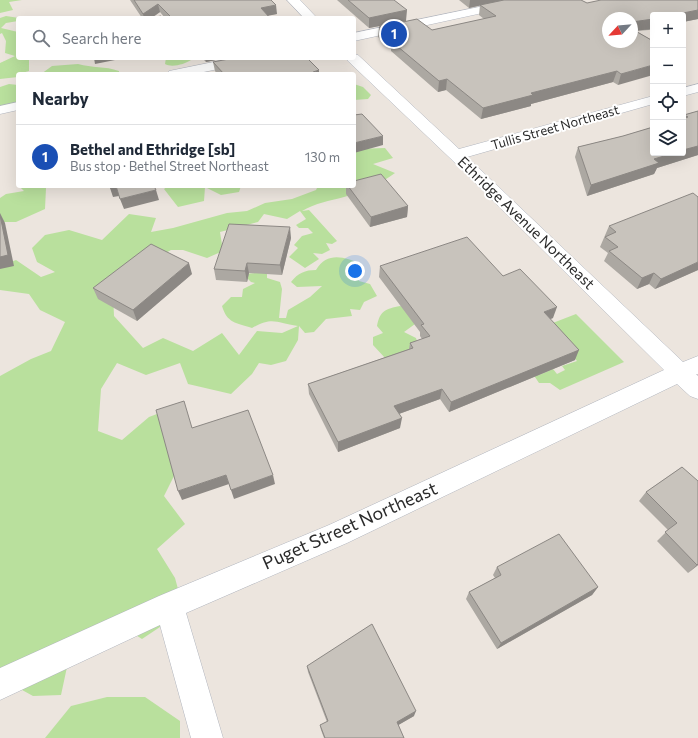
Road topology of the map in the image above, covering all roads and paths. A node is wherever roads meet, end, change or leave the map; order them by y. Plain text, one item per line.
1 (293, 0) edge
2 (528, 0) edge
3 (309, 16) edge
4 (356, 37) edge
5 (242, 60) edge
6 (355, 60) edge
7 (184, 72) edge
8 (698, 88) edge
9 (686, 91) edge
10 (650, 101) edge
11 (16, 106) edge
12 (0, 110) edge
13 (456, 155) junction
14 (689, 368) edge
15 (698, 390) edge
16 (169, 606) junction
17 (0, 684) edge
18 (207, 738) edge

1 - 3 street
2 - 4 street
5 - 7 street
6 - 13 street, Ethridge Avenue Northeast
8 - 9 street
10 - 13 street, Tullis Street Northeast
11 - 12 street
13 - 14 street, Ethridge Avenue Northeast
14 - 15 street, Ethridge Avenue Northeast
14 - 16 street, Puget Street Northeast
16 - 17 street, Puget Street Northeast
16 - 18 street

